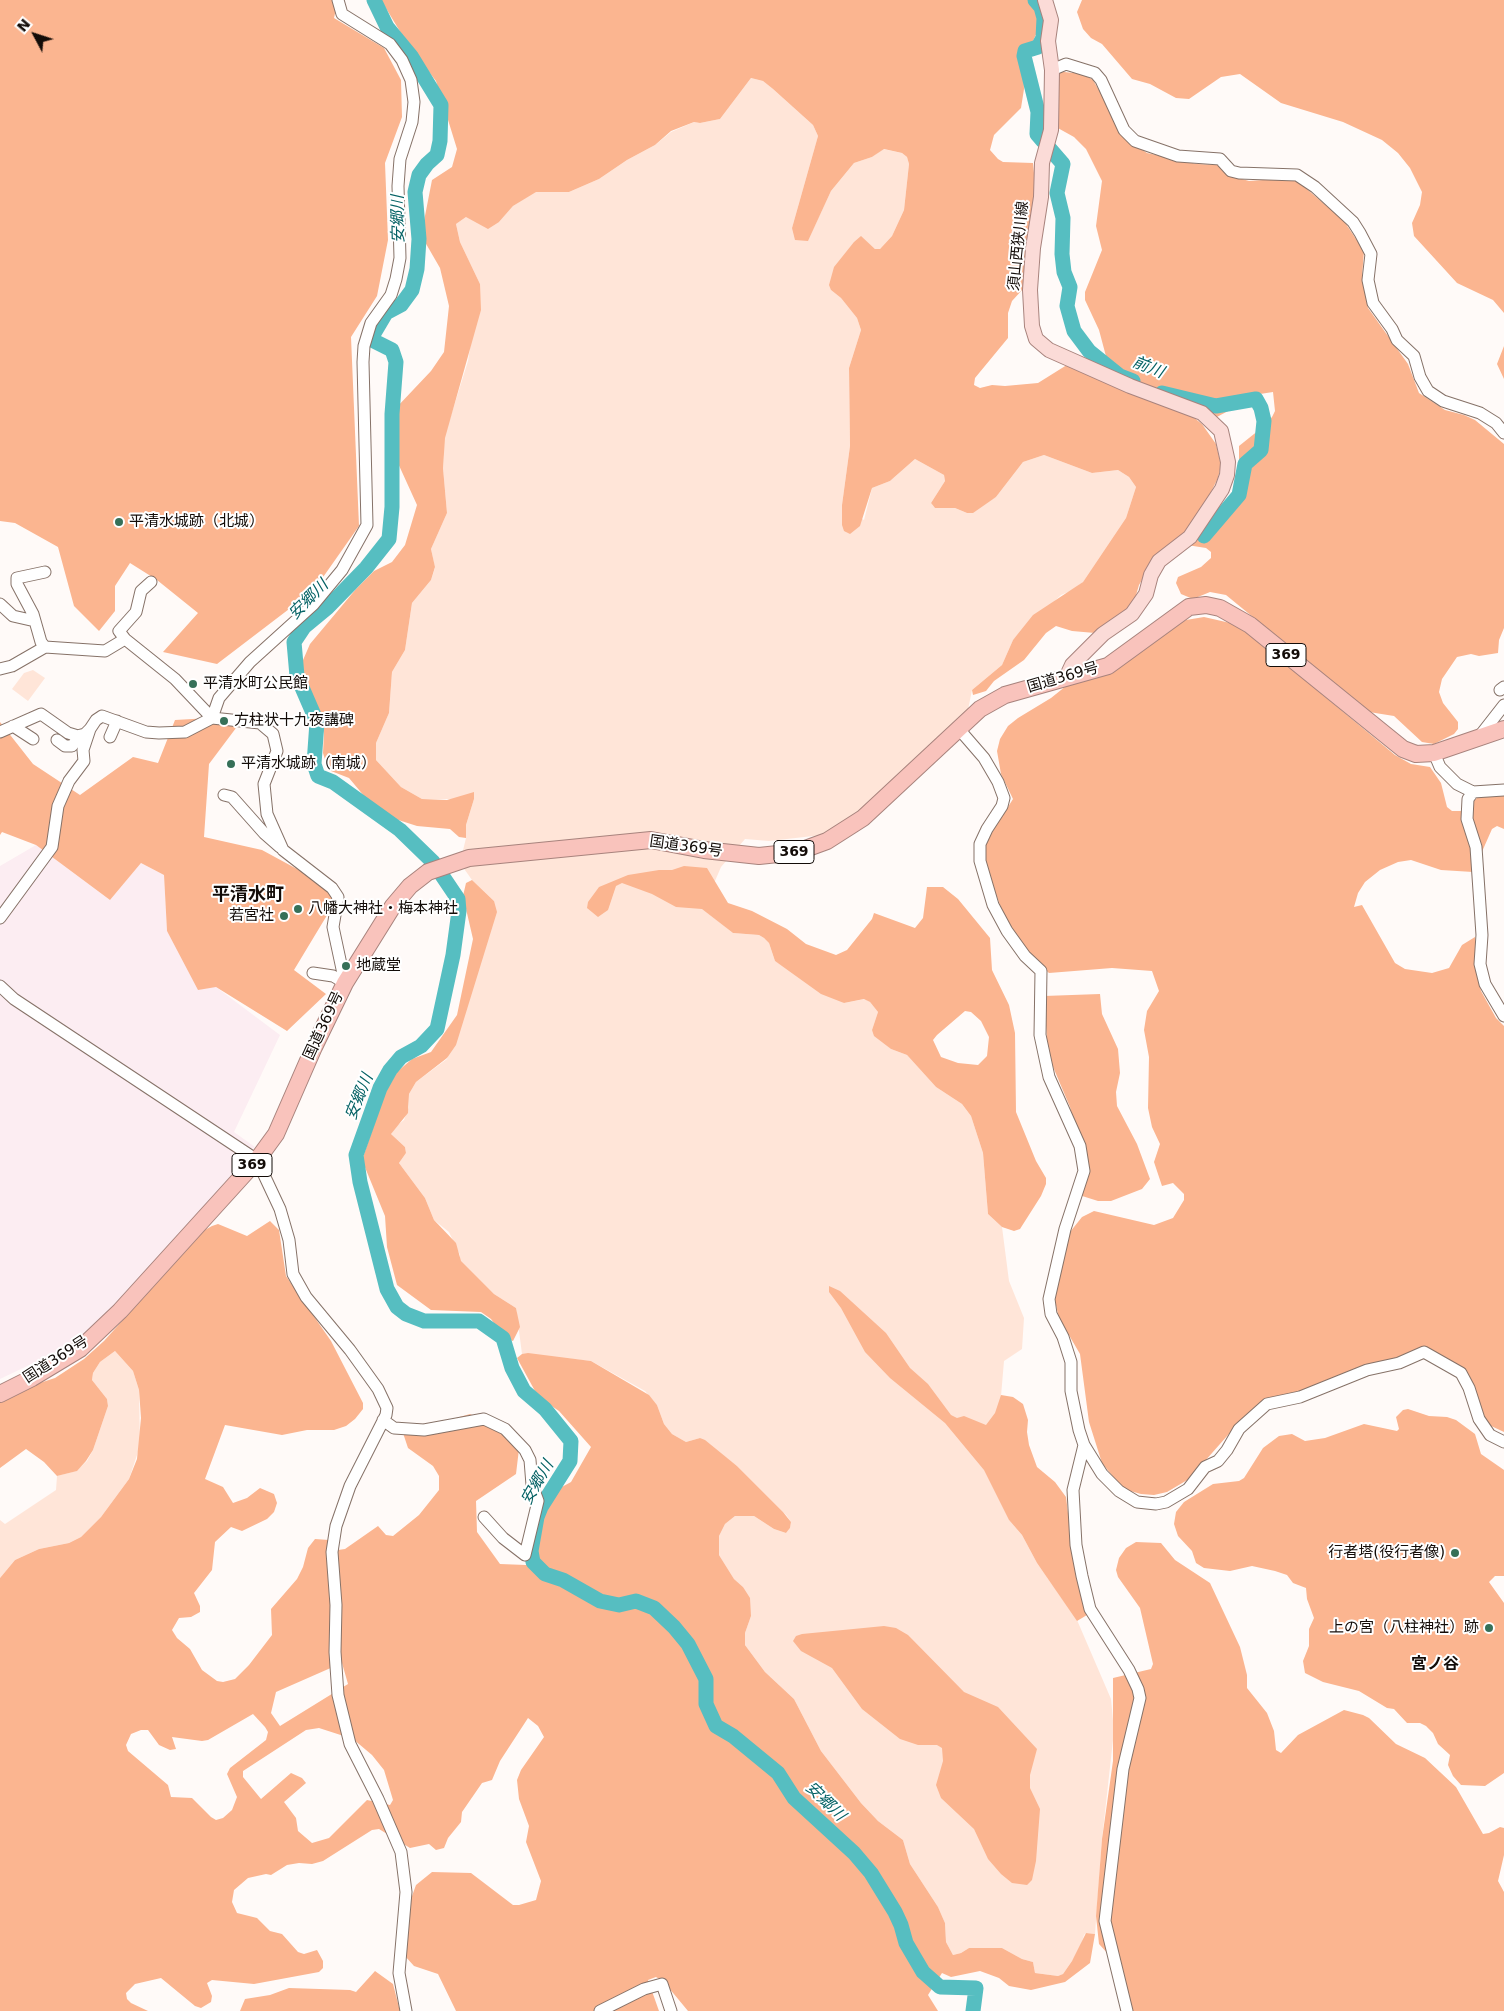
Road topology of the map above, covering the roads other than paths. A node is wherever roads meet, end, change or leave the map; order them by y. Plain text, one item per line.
1 (338, 0) edge
2 (1045, 0) edge
3 (1052, 70) junction
4 (1504, 433) edge
5 (45, 572) dead end
6 (151, 582) dead end
7 (0, 604) edge
8 (35, 621) junction
9 (125, 639) junction
10 (45, 647) junction
11 (0, 669) edge
12 (1066, 678) junction
13 (1504, 705) edge
14 (212, 718) junction
15 (117, 721) junction
16 (13, 726) junction
17 (958, 728) junction
18 (1504, 728) edge
19 (0, 732) edge
20 (85, 732) junction
21 (110, 737) dead end
22 (1478, 738) junction
23 (33, 739) dead end
24 (57, 740) dead end
25 (1434, 753) junction
26 (1504, 790) edge
27 (1473, 792) junction
28 (224, 795) dead end
29 (283, 850) junction
30 (0, 918) edge
31 (313, 973) dead end
32 (345, 983) junction
33 (0, 986) edge
34 (1504, 1016) edge
35 (257, 1160) junction
36 (0, 1394) edge
37 (383, 1420) junction
38 (1504, 1442) edge
39 (1084, 1445) junction
40 (484, 1517) dead end
41 (406, 2011) edge
42 (600, 2011) edge
43 (671, 2011) edge
44 (1127, 2011) edge

1 - 14 street
2 - 3 main road, 須山西狭川線
3 - 4 street
3 - 12 main road, 須山西狭川線
5 - 8 street
6 - 9 street
7 - 8 street
8 - 10 street
9 - 10 street
9 - 14 street
10 - 11 street
12 - 17 highway, 国道369号 / 369
12 - 25 highway, 国道369号 / 369
13 - 22 street
14 - 15 street
14 - 29 street
15 - 20 street
15 - 21 street
16 - 19 street
16 - 20 street
16 - 23 street
17 - 32 highway, 国道369号 / 369
17 - 39 street
18 - 22 highway, 国道369号 / 369
20 - 24 street
20 - 30 street
22 - 25 highway, 国道369号 / 369
25 - 27 street
26 - 27 street
27 - 34 street
28 - 29 street
29 - 32 street
31 - 32 street
32 - 35 highway, 国道369号 / 369
33 - 35 street
35 - 36 highway, 国道369号 / 369
35 - 37 street
37 - 40 street
37 - 41 street
38 - 39 street
39 - 44 street
42 - 43 street

